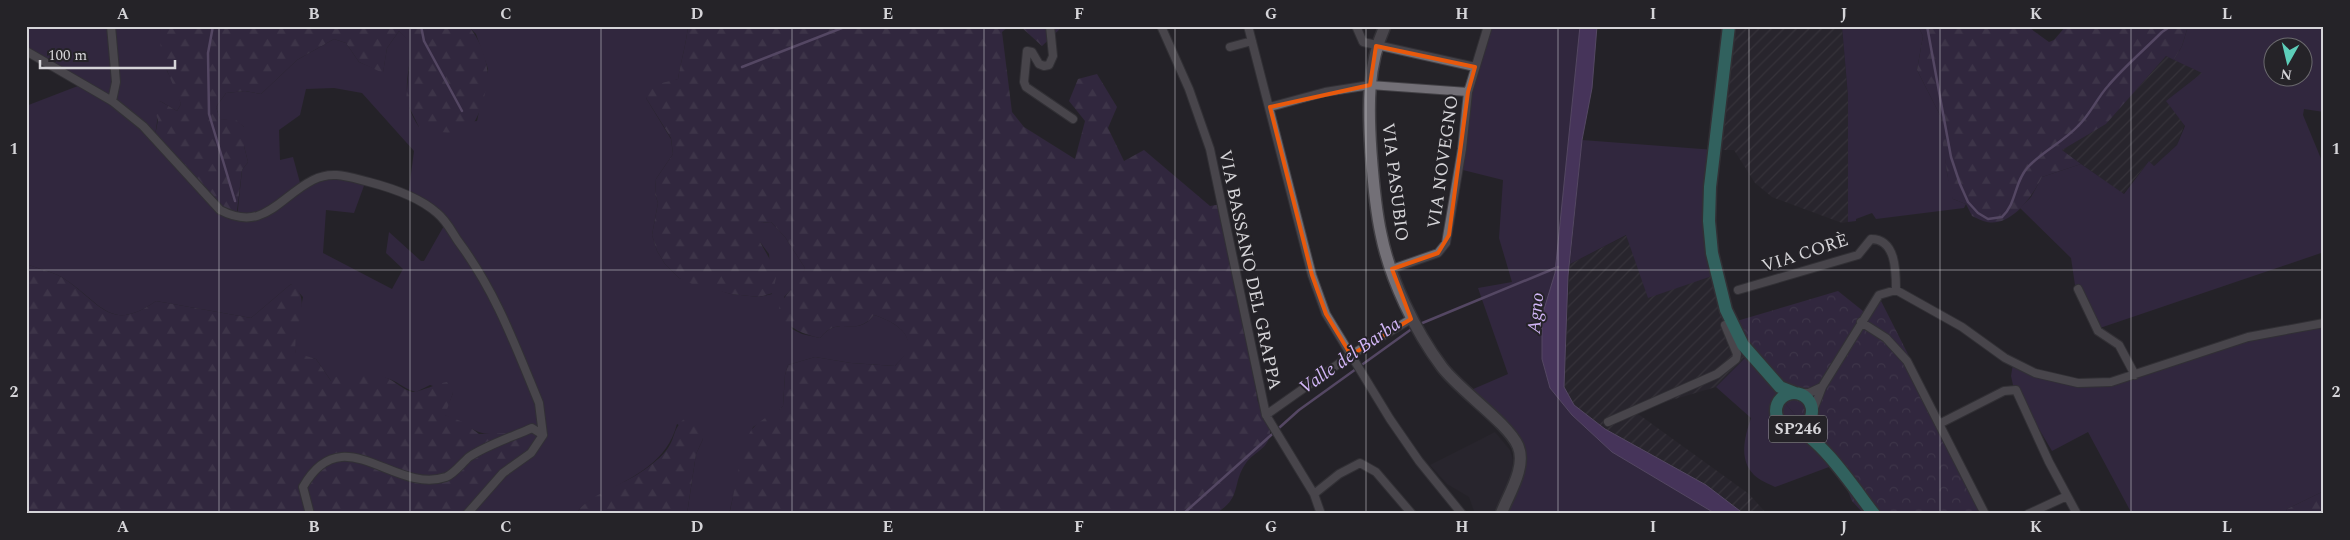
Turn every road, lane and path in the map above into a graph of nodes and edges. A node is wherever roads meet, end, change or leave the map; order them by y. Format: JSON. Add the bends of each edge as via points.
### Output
{"nodes":[{"id":1,"x":111,"y":26,"type":"edge"},
{"id":2,"x":1050,"y":26,"type":"edge"},
{"id":3,"x":1161,"y":26,"type":"edge"},
{"id":4,"x":1248,"y":26,"type":"edge"},
{"id":5,"x":1356,"y":26,"type":"edge"},
{"id":6,"x":1386,"y":26,"type":"edge"},
{"id":7,"x":1488,"y":26,"type":"edge"},
{"id":8,"x":1729,"y":26,"type":"edge"},
{"id":9,"x":1252,"y":41,"type":"junction"},
{"id":10,"x":1376,"y":46,"type":"junction"},
{"id":11,"x":1230,"y":47,"type":"dead end"},
{"id":12,"x":26,"y":51,"type":"edge"},
{"id":13,"x":1475,"y":67,"type":"junction"},
{"id":14,"x":1370,"y":85,"type":"junction"},
{"id":15,"x":1468,"y":92,"type":"junction"},
{"id":16,"x":112,"y":101,"type":"junction"},
{"id":17,"x":1270,"y":107,"type":"junction"},
{"id":18,"x":1073,"y":119,"type":"dead end"},
{"id":19,"x":1392,"y":269,"type":"junction"},
{"id":20,"x":2078,"y":289,"type":"dead end"},
{"id":21,"x":1738,"y":290,"type":"dead end"},
{"id":22,"x":1896,"y":290,"type":"junction"},
{"id":23,"x":1861,"y":322,"type":"junction"},
{"id":24,"x":1731,"y":323,"type":"junction"},
{"id":25,"x":2324,"y":323,"type":"edge"},
{"id":26,"x":1414,"y":325,"type":"junction"},
{"id":27,"x":1353,"y":357,"type":"junction"},
{"id":28,"x":1752,"y":358,"type":"junction"},
{"id":29,"x":2135,"y":375,"type":"junction"},
{"id":30,"x":1822,"y":387,"type":"junction"},
{"id":31,"x":1796,"y":393,"type":"junction"},
{"id":32,"x":1776,"y":406,"type":"junction"},
{"id":33,"x":1266,"y":415,"type":"junction"},
{"id":34,"x":1811,"y":416,"type":"junction"},
{"id":35,"x":1608,"y":422,"type":"dead end"},
{"id":36,"x":1939,"y":424,"type":"junction"},
{"id":37,"x":1796,"y":429,"type":"junction"},
{"id":38,"x":543,"y":435,"type":"junction"},
{"id":39,"x":1831,"y":459,"type":"junction"},
{"id":40,"x":1314,"y":494,"type":"junction"},
{"id":41,"x":2067,"y":496,"type":"junction"},
{"id":42,"x":310,"y":514,"type":"edge"},
{"id":43,"x":467,"y":514,"type":"edge"},
{"id":44,"x":1322,"y":514,"type":"edge"},
{"id":45,"x":1412,"y":514,"type":"edge"},
{"id":46,"x":1462,"y":514,"type":"edge"},
{"id":47,"x":1501,"y":514,"type":"edge"},
{"id":48,"x":1874,"y":514,"type":"edge"},
{"id":49,"x":1985,"y":514,"type":"edge"},
{"id":50,"x":2028,"y":514,"type":"edge"},
{"id":51,"x":2077,"y":514,"type":"edge"}],
"edges":[{"from":1,"to":16,"type":"street","via":[[116,82]]},
{"from":2,"to":18,"type":"street","via":[[1053,56],[1049,65],[1039,64],[1027,50],[1024,82],[1030,92]]},
{"from":3,"to":33,"type":"street","name":"VIA BASSANO DEL GRAPPA","via":[[1189,89],[1210,149]]},
{"from":4,"to":9,"type":"street"},
{"from":5,"to":10,"type":"street","via":[[1363,42]]},
{"from":6,"to":10,"type":"main road","name":"VIA PASUBIO"},
{"from":7,"to":13,"type":"street","name":"VIA NOVEGNO"},
{"from":8,"to":24,"type":"main road","via":[[1709,221],[1715,269]]},
{"from":9,"to":11,"type":"street"},
{"from":9,"to":17,"type":"street"},
{"from":10,"to":13,"type":"street"},
{"from":10,"to":14,"type":"main road","name":"VIA PASUBIO"},
{"from":12,"to":16,"type":"street"},
{"from":13,"to":15,"type":"street","name":"VIA NOVEGNO"},
{"from":14,"to":15,"type":"street"},
{"from":14,"to":17,"type":"street","via":[[1325,92]]},
{"from":14,"to":19,"type":"main road","name":"VIA PASUBIO","via":[[1377,212]]},
{"from":15,"to":19,"type":"street","name":"VIA NOVEGNO","via":[[1446,243],[1438,253]]},
{"from":16,"to":38,"type":"street","via":[[143,126],[220,210],[236,218],[268,213],[311,181],[336,174],[404,193],[438,214],[476,265],[495,298],[539,403]]},
{"from":17,"to":27,"type":"street","via":[[1271,122],[1312,275],[1326,314]]},
{"from":19,"to":26,"type":"main road","name":"VIA PASUBIO"},
{"from":20,"to":29,"type":"street","via":[[2098,331],[2119,345]]},
{"from":21,"to":22,"type":"street","name":"VIA CORÈ","via":[[1858,254],[1871,239],[1879,239],[1888,247],[1895,263]]},
{"from":22,"to":23,"type":"street","via":[[1879,295]]},
{"from":22,"to":29,"type":"street","via":[[1962,327],[2005,358],[2035,373],[2058,380],[2095,384]]},
{"from":23,"to":30,"type":"street"},
{"from":23,"to":36,"type":"street","via":[[1886,338],[1906,361]]},
{"from":24,"to":28,"type":"main road"},
{"from":24,"to":35,"type":"street","via":[[1725,325],[1736,359],[1708,378]]},
{"from":25,"to":29,"type":"street","via":[[2248,337]]},
{"from":26,"to":27,"type":"street","name":"VIA BASSANO DEL GRAPPA"},
{"from":26,"to":47,"type":"main road","name":"VIA PASUBIO","via":[[1457,386],[1518,445],[1519,469]]},
{"from":27,"to":33,"type":"street","name":"VIA BASSANO DEL GRAPPA"},
{"from":27,"to":46,"type":"street","via":[[1419,461]]},
{"from":28,"to":31,"type":"main road","via":[[1780,387]]},
{"from":28,"to":32,"type":"main road","via":[[1776,395]]},
{"from":30,"to":31,"type":"street","via":[[1809,393]]},
{"from":30,"to":34,"type":"street"},
{"from":31,"to":32,"type":"main road","number":"SP246","via":[[1783,396]]},
{"from":31,"to":34,"type":"main road","number":"SP246","via":[[1807,398]]},
{"from":32,"to":37,"type":"main road","number":"SP246","via":[[1778,422],[1786,428]]},
{"from":33,"to":40,"type":"street"},
{"from":34,"to":37,"type":"main road","number":"SP246"},
{"from":34,"to":39,"type":"main road","number":"SP246","via":[[1812,428]]},
{"from":36,"to":41,"type":"street","via":[[2004,391],[2016,390]]},
{"from":36,"to":49,"type":"street"},
{"from":37,"to":39,"type":"main road","number":"SP246","via":[[1809,436]]},
{"from":38,"to":42,"type":"street","via":[[532,428],[512,436],[470,456],[447,477],[414,480],[379,464],[345,456],[327,459],[312,472],[303,487]]},
{"from":38,"to":43,"type":"street","via":[[531,453],[503,473]]},
{"from":39,"to":48,"type":"main road","number":"SP246"},
{"from":40,"to":44,"type":"street"},
{"from":40,"to":45,"type":"street","via":[[1339,474],[1360,463],[1376,472]]},
{"from":41,"to":50,"type":"street"},
{"from":41,"to":51,"type":"street"}]}
